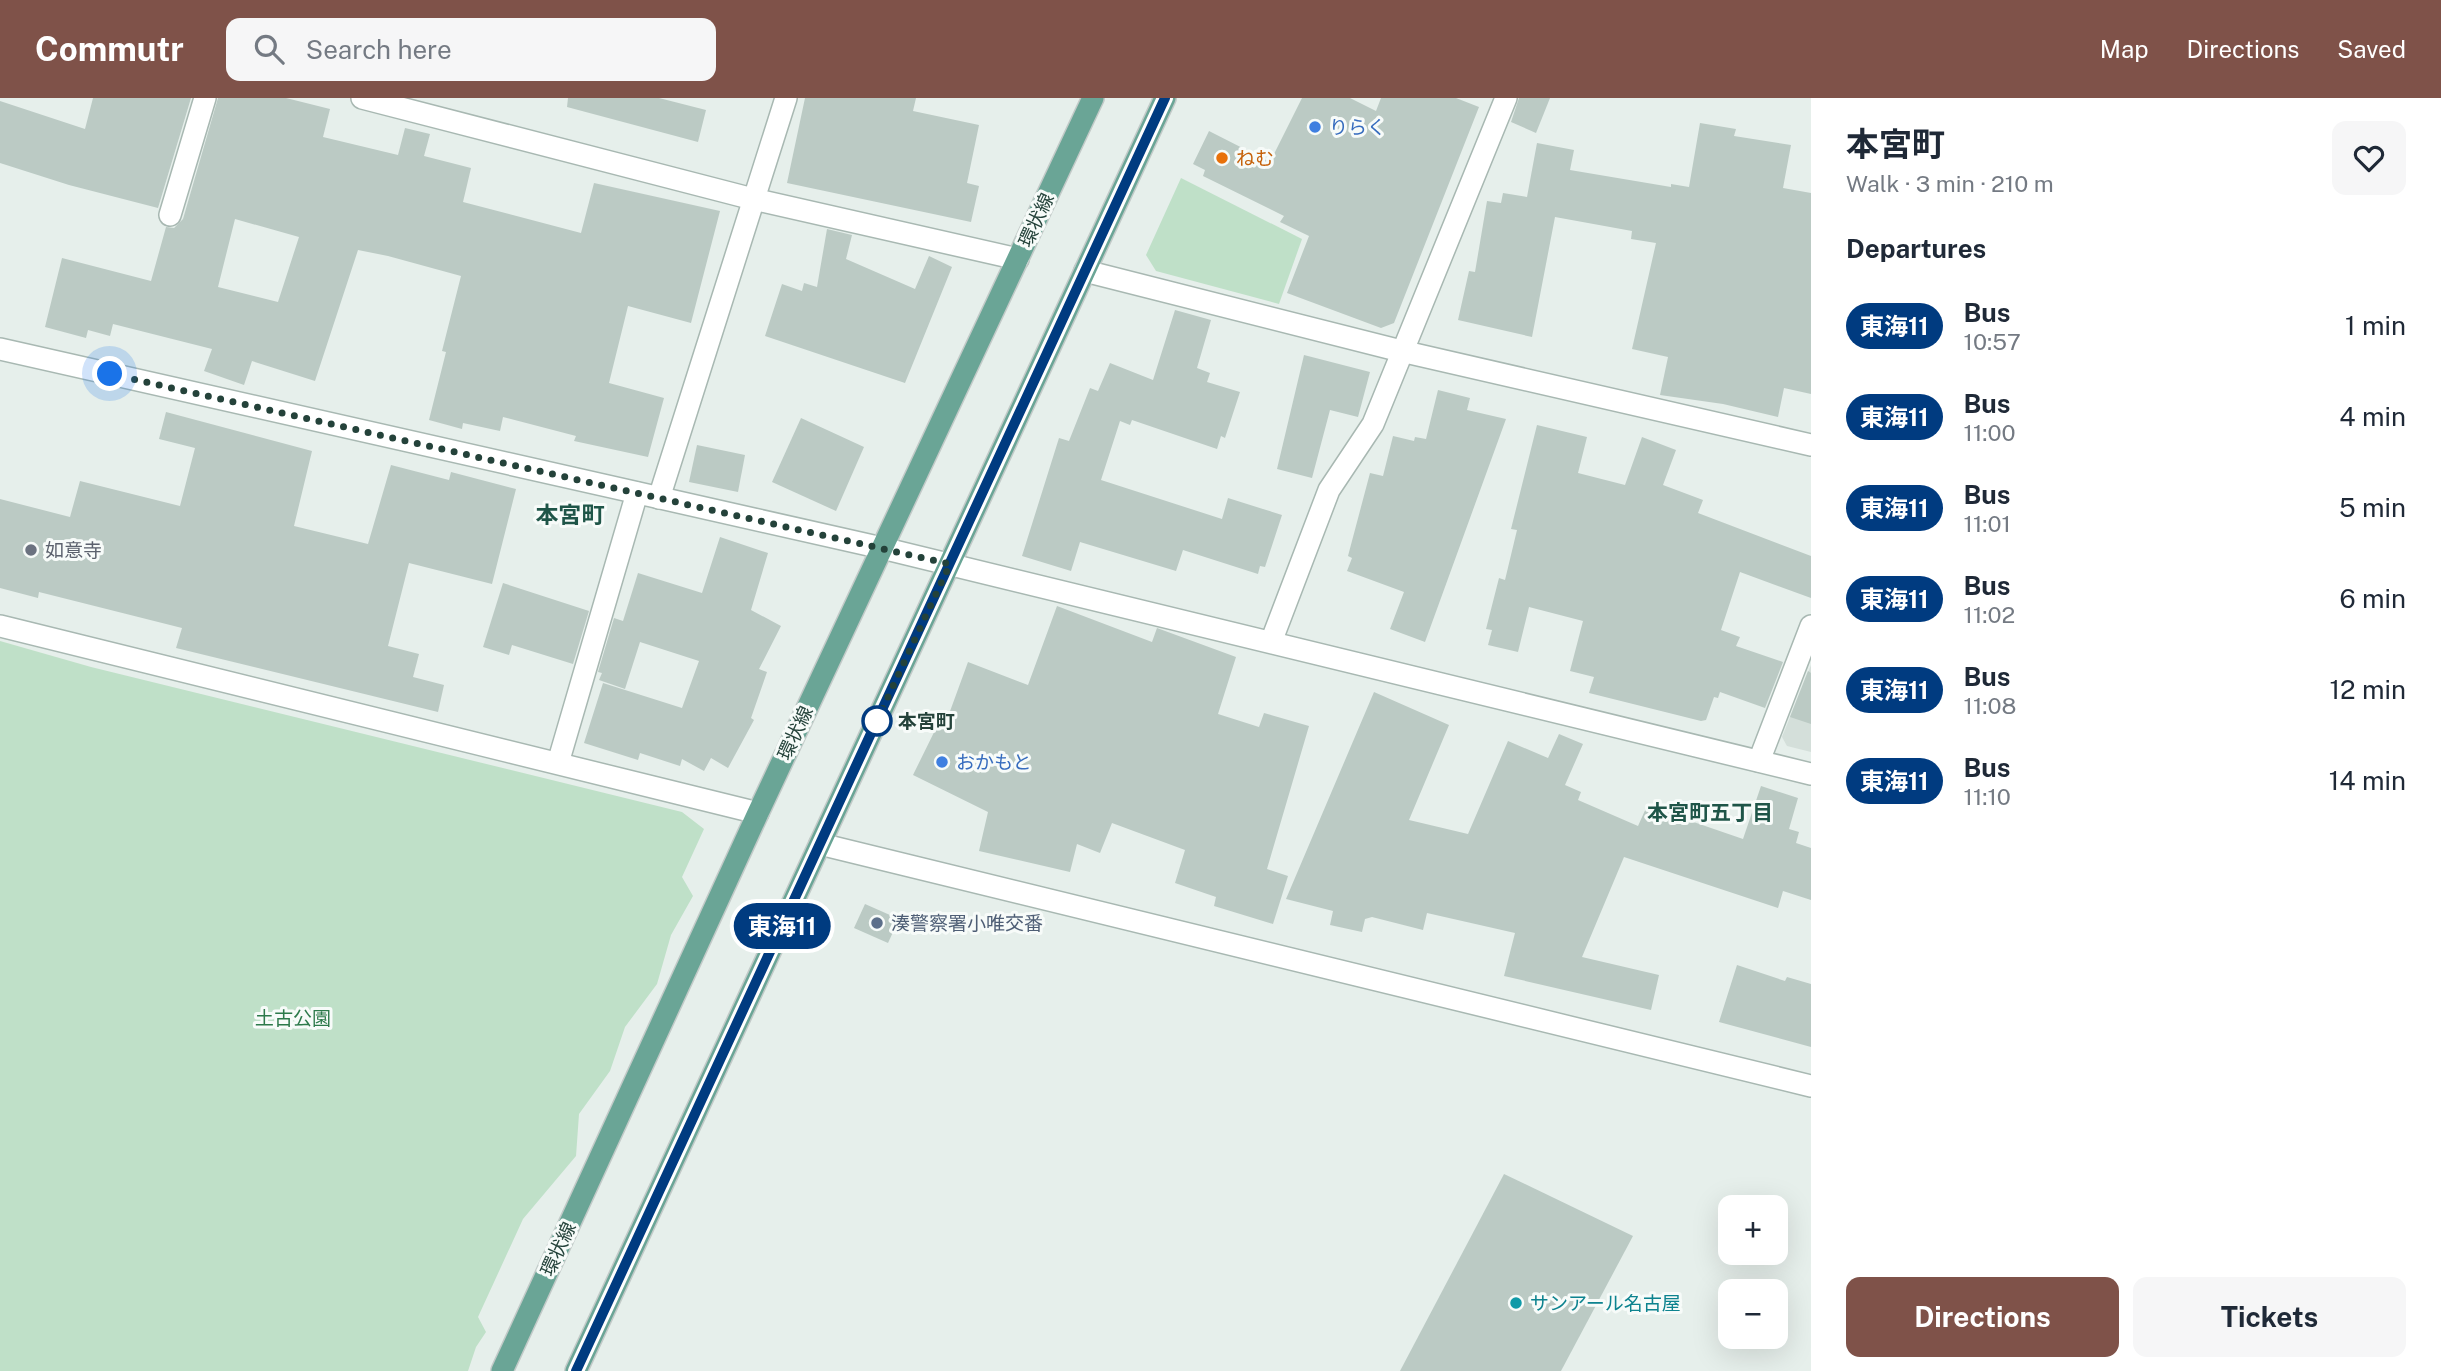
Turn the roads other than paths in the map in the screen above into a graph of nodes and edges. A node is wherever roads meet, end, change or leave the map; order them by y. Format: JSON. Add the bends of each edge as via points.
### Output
{"nodes":[{"id":1,"x":205,"y":98,"type":"edge"},
{"id":2,"x":362,"y":98,"type":"edge"},
{"id":3,"x":786,"y":98,"type":"edge"},
{"id":4,"x":1093,"y":98,"type":"edge"},
{"id":5,"x":1165,"y":98,"type":"edge"},
{"id":6,"x":1506,"y":98,"type":"edge"},
{"id":7,"x":753,"y":199,"type":"junction"},
{"id":8,"x":170,"y":215,"type":"dead end"},
{"id":9,"x":1018,"y":259,"type":"junction"},
{"id":10,"x":1085,"y":271,"type":"junction"},
{"id":11,"x":0,"y":349,"type":"edge"},
{"id":12,"x":1401,"y":351,"type":"junction"},
{"id":13,"x":1811,"y":445,"type":"edge"},
{"id":14,"x":637,"y":493,"type":"junction"},
{"id":15,"x":659,"y":498,"type":"junction"},
{"id":16,"x":882,"y":548,"type":"junction"},
{"id":17,"x":950,"y":564,"type":"junction"},
{"id":18,"x":0,"y":626,"type":"edge"},
{"id":19,"x":1811,"y":626,"type":"edge"},
{"id":20,"x":1271,"y":642,"type":"junction"},
{"id":21,"x":1759,"y":761,"type":"junction"},
{"id":22,"x":558,"y":763,"type":"junction"},
{"id":23,"x":1811,"y":774,"type":"edge"},
{"id":24,"x":758,"y":813,"type":"junction"},
{"id":25,"x":820,"y":844,"type":"junction"},
{"id":26,"x":1811,"y":1086,"type":"edge"},
{"id":27,"x":502,"y":1371,"type":"edge"},
{"id":28,"x":576,"y":1371,"type":"edge"}],
"edges":[{"from":1,"to":8,"type":"street"},
{"from":2,"to":7,"type":"street"},
{"from":3,"to":7,"type":"street"},
{"from":4,"to":9,"type":"main road","name":"環状線"},
{"from":5,"to":10,"type":"main road"},
{"from":6,"to":12,"type":"street"},
{"from":7,"to":9,"type":"street"},
{"from":7,"to":15,"type":"street"},
{"from":9,"to":16,"type":"main road","name":"環状線"},
{"from":10,"to":12,"type":"street"},
{"from":10,"to":17,"type":"main road"},
{"from":11,"to":14,"type":"street"},
{"from":12,"to":13,"type":"street"},
{"from":12,"to":20,"type":"street","via":[[1373,424],[1329,490]]},
{"from":14,"to":15,"type":"street"},
{"from":14,"to":22,"type":"street"},
{"from":15,"to":16,"type":"street"},
{"from":16,"to":17,"type":"street"},
{"from":16,"to":24,"type":"main road","name":"環状線"},
{"from":17,"to":20,"type":"street"},
{"from":17,"to":25,"type":"main road"},
{"from":18,"to":22,"type":"street"},
{"from":19,"to":21,"type":"street"},
{"from":20,"to":21,"type":"street"},
{"from":21,"to":23,"type":"street"},
{"from":22,"to":24,"type":"street"},
{"from":24,"to":27,"type":"main road","name":"環状線"},
{"from":25,"to":26,"type":"street"},
{"from":25,"to":28,"type":"main road"}]}
